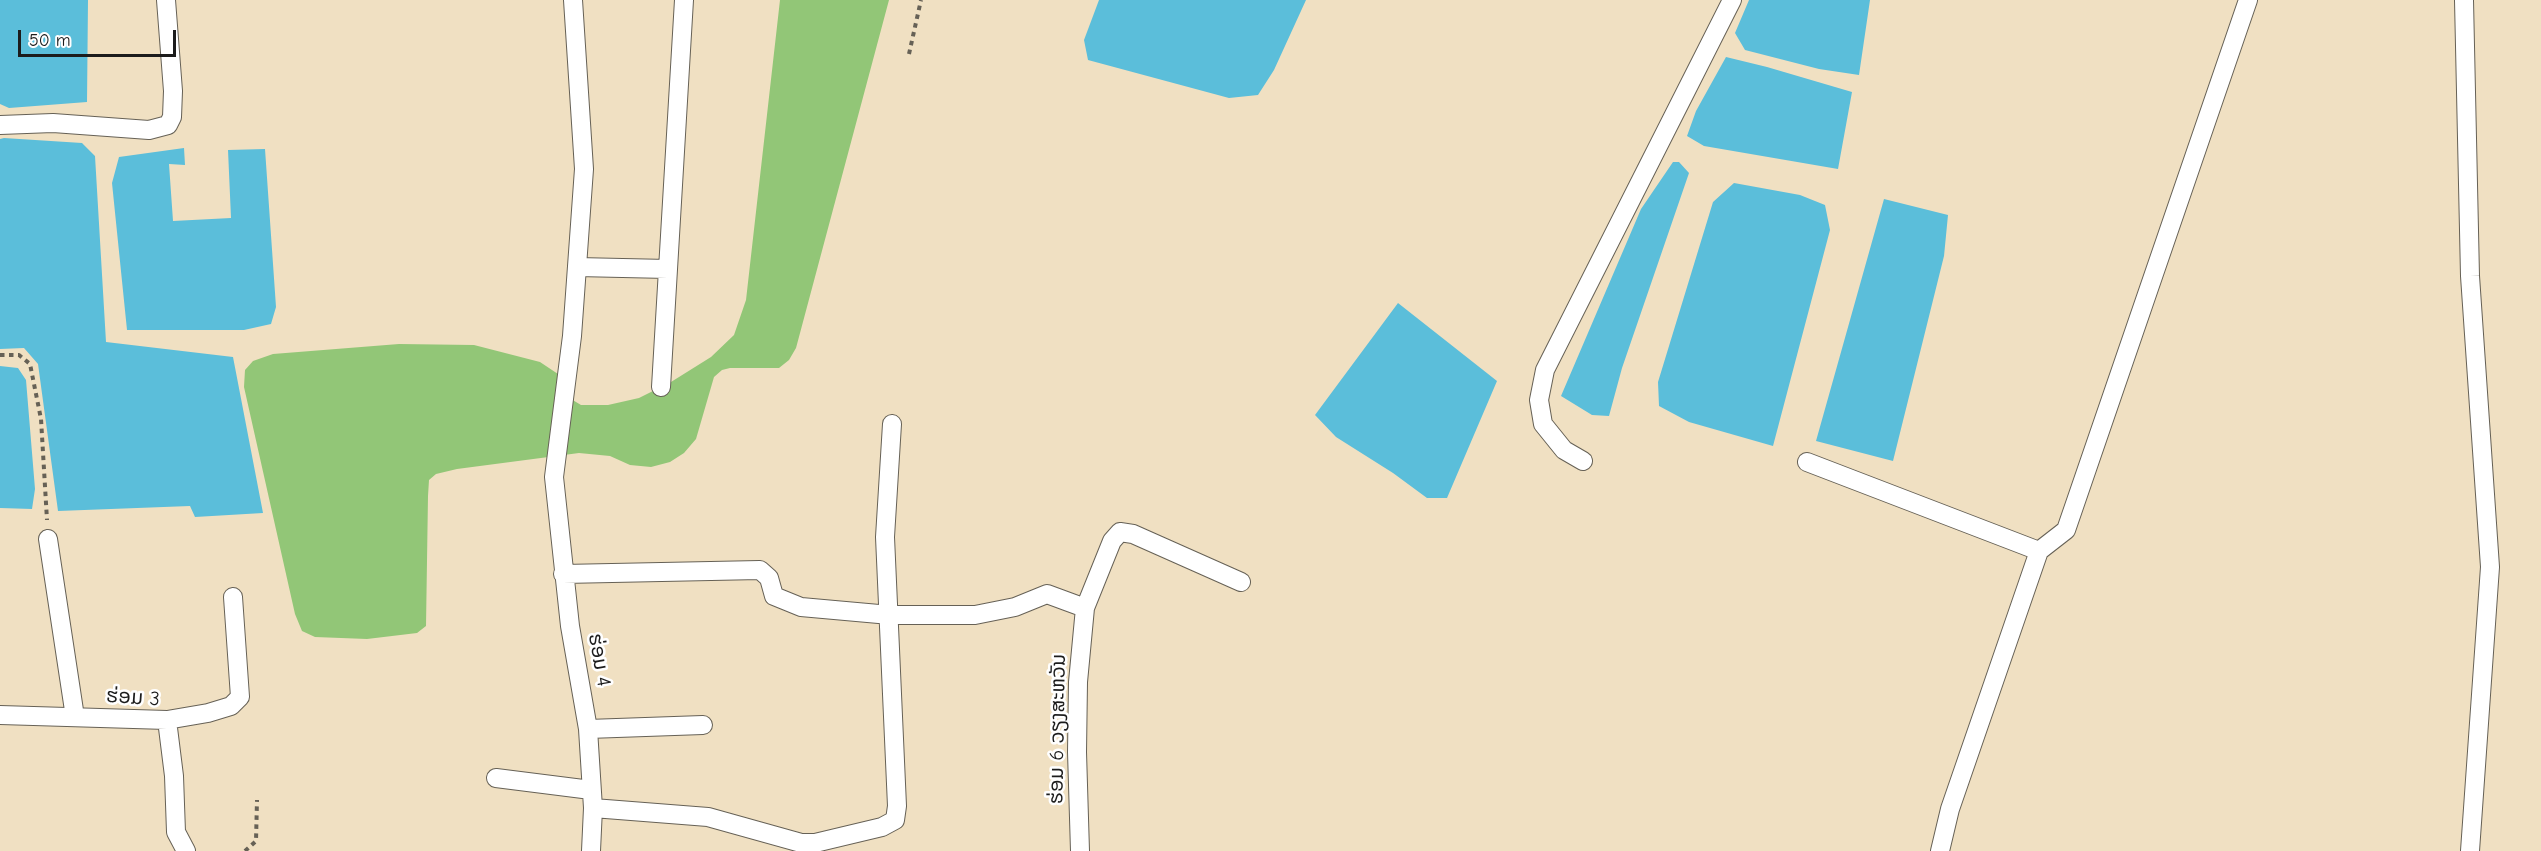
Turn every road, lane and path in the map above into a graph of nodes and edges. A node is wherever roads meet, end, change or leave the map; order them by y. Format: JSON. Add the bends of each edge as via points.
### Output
{"nodes":[{"id":1,"x":166,"y":0,"type":"edge"},
{"id":2,"x":573,"y":0,"type":"edge"},
{"id":3,"x":684,"y":0,"type":"edge"},
{"id":4,"x":921,"y":0,"type":"edge"},
{"id":5,"x":1732,"y":0,"type":"edge"},
{"id":6,"x":2248,"y":0,"type":"edge"},
{"id":7,"x":2464,"y":0,"type":"edge"},
{"id":8,"x":909,"y":54,"type":"dead end"},
{"id":9,"x":0,"y":125,"type":"edge"},
{"id":10,"x":577,"y":267,"type":"junction"},
{"id":11,"x":668,"y":269,"type":"junction"},
{"id":12,"x":0,"y":355,"type":"edge"},
{"id":13,"x":661,"y":387,"type":"dead end"},
{"id":14,"x":892,"y":424,"type":"dead end"},
{"id":15,"x":1583,"y":461,"type":"dead end"},
{"id":16,"x":1807,"y":462,"type":"dead end"},
{"id":17,"x":48,"y":539,"type":"joint"},
{"id":18,"x":2039,"y":552,"type":"junction"},
{"id":19,"x":563,"y":574,"type":"junction"},
{"id":20,"x":1241,"y":582,"type":"dead end"},
{"id":21,"x":232,"y":597,"type":"dead end"},
{"id":22,"x":1085,"y":608,"type":"junction"},
{"id":23,"x":890,"y":615,"type":"junction"},
{"id":24,"x":0,"y":715,"type":"edge"},
{"id":25,"x":75,"y":717,"type":"junction"},
{"id":26,"x":167,"y":720,"type":"junction"},
{"id":27,"x":703,"y":725,"type":"dead end"},
{"id":28,"x":588,"y":729,"type":"junction"},
{"id":29,"x":496,"y":778,"type":"dead end"},
{"id":30,"x":592,"y":799,"type":"junction"},
{"id":31,"x":257,"y":800,"type":"dead end"},
{"id":32,"x":186,"y":851,"type":"edge"},
{"id":33,"x":245,"y":851,"type":"edge"},
{"id":34,"x":591,"y":851,"type":"edge"},
{"id":35,"x":1080,"y":851,"type":"edge"},
{"id":36,"x":1940,"y":851,"type":"edge"},
{"id":37,"x":2470,"y":851,"type":"edge"}],
"edges":[{"from":1,"to":9,"type":"street","via":[[173,91],[168,125],[149,130],[53,123]]},
{"from":2,"to":10,"type":"street","name":"ຮ່ອມ 4","via":[[584,169]]},
{"from":3,"to":11,"type":"street"},
{"from":4,"to":8,"type":"path"},
{"from":5,"to":15,"type":"street","via":[[1545,370],[1539,400],[1543,424],[1564,450]]},
{"from":6,"to":18,"type":"street","via":[[2066,530]]},
{"from":7,"to":37,"type":"street","via":[[2470,276],[2490,567]]},
{"from":10,"to":11,"type":"street"},
{"from":10,"to":19,"type":"street","name":"ຮ່ອມ 4","via":[[554,477]]},
{"from":11,"to":13,"type":"street"},
{"from":12,"to":17,"type":"path","via":[[19,355],[30,364],[41,419]]},
{"from":14,"to":23,"type":"street","via":[[885,537]]},
{"from":16,"to":18,"type":"street"},
{"from":17,"to":25,"type":"street"},
{"from":18,"to":36,"type":"street","via":[[1950,809]]},
{"from":19,"to":23,"type":"street","via":[[760,570],[768,578],[774,596],[801,607]]},
{"from":19,"to":28,"type":"street","name":"ຮ່ອມ 4"},
{"from":20,"to":22,"type":"street","name":"ຮ່ອມ 6 ວຽງສະຫວັນ","via":[[1133,534],[1120,532],[1112,541]]},
{"from":21,"to":26,"type":"street","via":[[240,697],[221,711]]},
{"from":22,"to":23,"type":"street","via":[[1047,594],[1015,607],[975,615]]},
{"from":22,"to":35,"type":"street","name":"ຮ່ອມ 6 ວຽງສະຫວັນ","via":[[1078,682]]},
{"from":23,"to":30,"type":"street","via":[[895,820],[882,827],[801,843],[708,817]]},
{"from":24,"to":25,"type":"street","name":"ຮ່ອມ 3"},
{"from":25,"to":26,"type":"street","name":"ຮ່ອມ 3"},
{"from":26,"to":32,"type":"street","name":"ຮ່ອມ 3","via":[[176,832]]},
{"from":27,"to":28,"type":"street"},
{"from":28,"to":30,"type":"street","name":"ຮ່ອມ 4"},
{"from":29,"to":30,"type":"street"},
{"from":30,"to":34,"type":"street","name":"ຮ່ອມ 4"},
{"from":31,"to":33,"type":"path","via":[[256,841]]}]}
